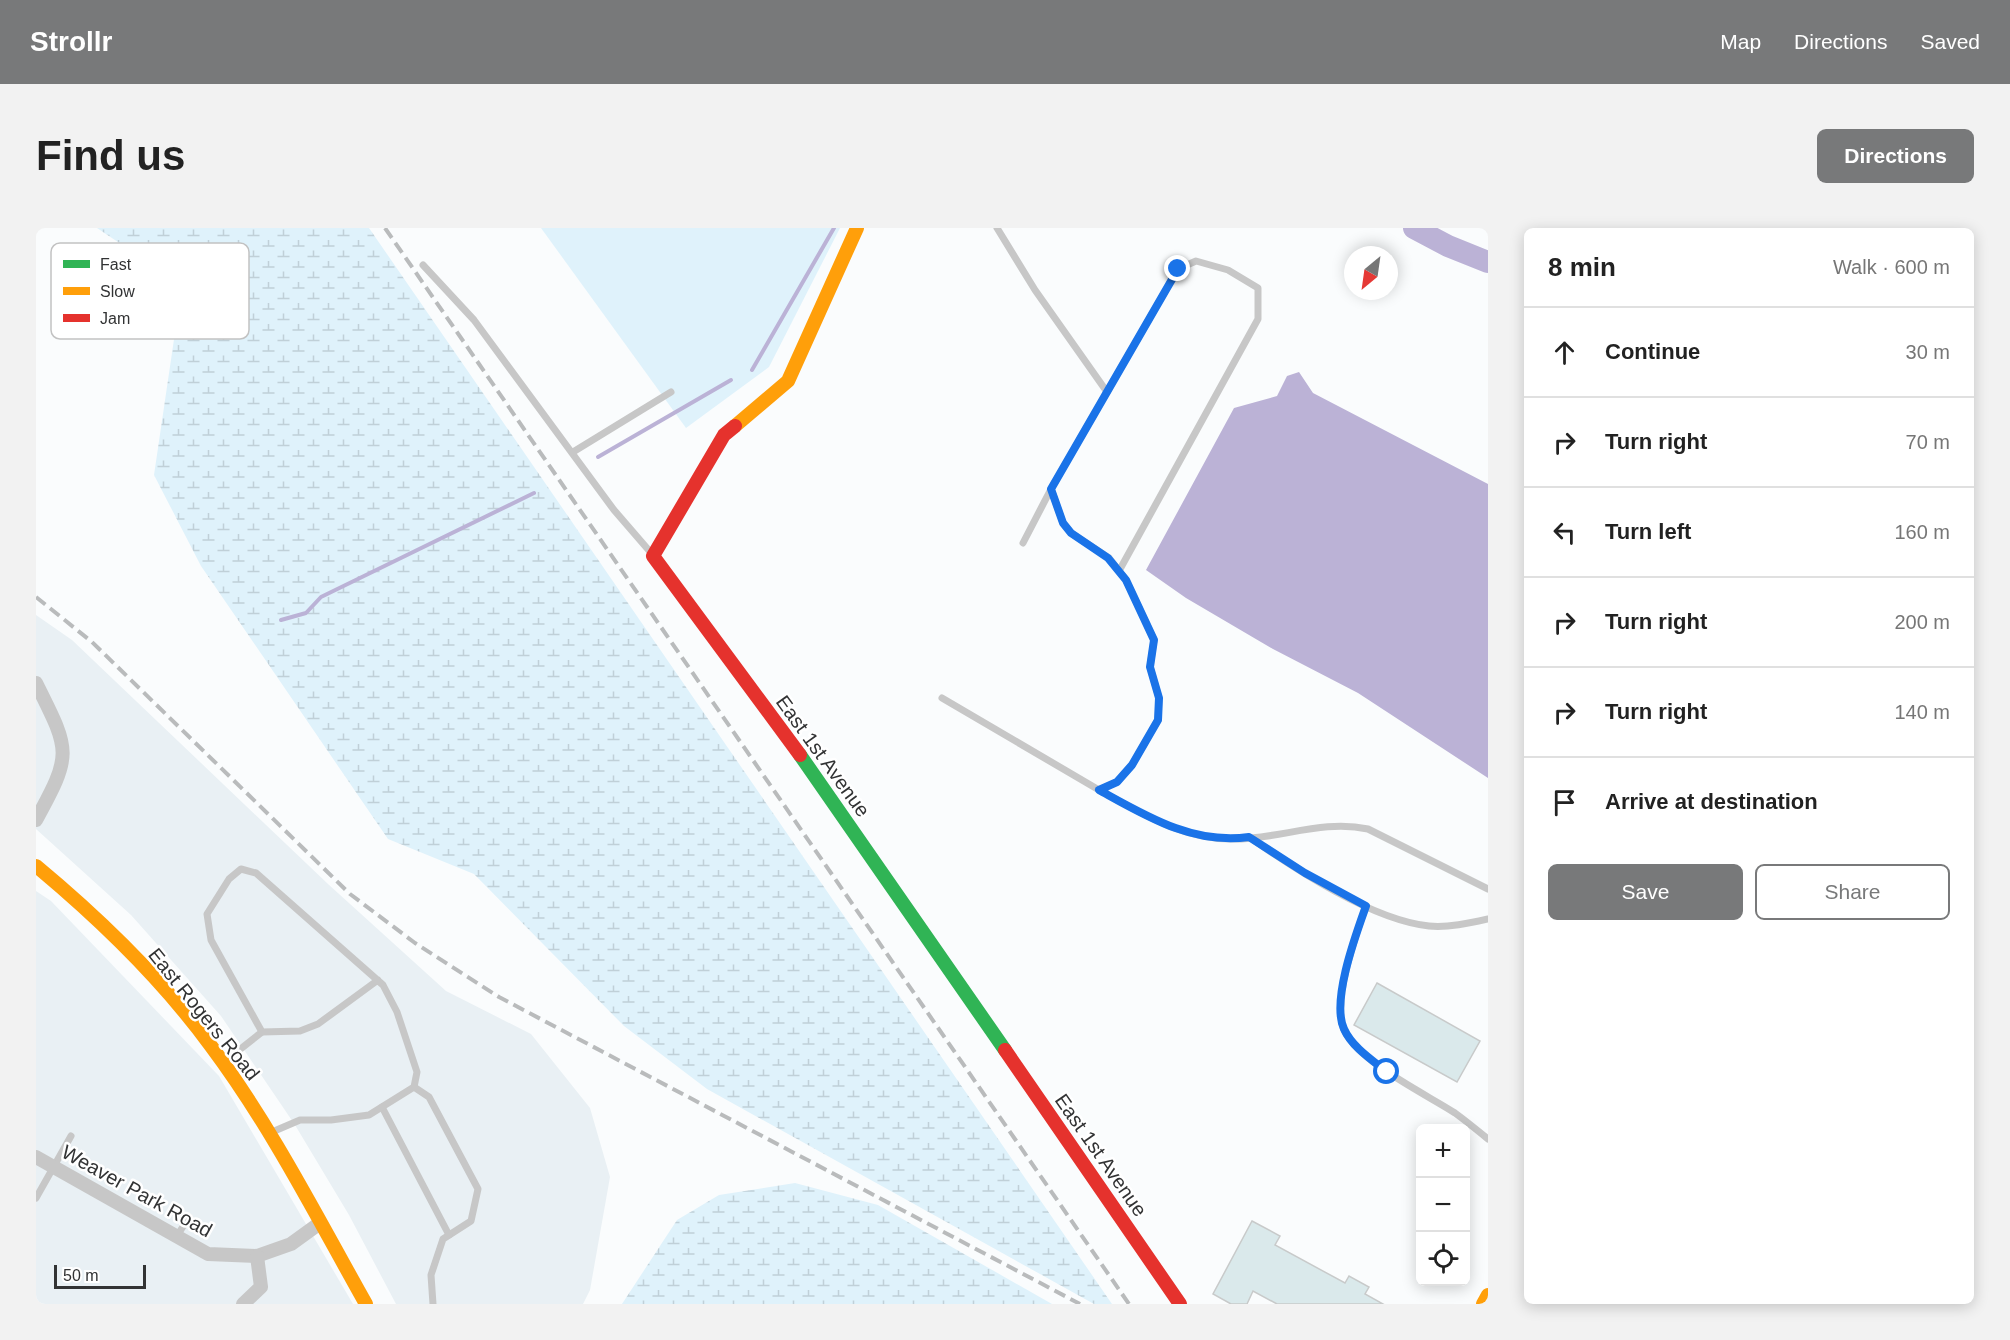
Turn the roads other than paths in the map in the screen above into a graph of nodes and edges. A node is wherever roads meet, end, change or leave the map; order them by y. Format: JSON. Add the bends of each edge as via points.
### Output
{"nodes":[{"id":1,"x":857,"y":228,"type":"edge"},
{"id":2,"x":997,"y":228,"type":"edge"},
{"id":3,"x":423,"y":265,"type":"dead end"},
{"id":4,"x":671,"y":392,"type":"dead end"},
{"id":5,"x":1107,"y":392,"type":"junction"},
{"id":6,"x":573,"y":452,"type":"junction"},
{"id":7,"x":1051,"y":489,"type":"junction"},
{"id":8,"x":1023,"y":543,"type":"dead end"},
{"id":9,"x":653,"y":556,"type":"junction"},
{"id":10,"x":1119,"y":572,"type":"junction"},
{"id":11,"x":36,"y":683,"type":"edge"},
{"id":12,"x":942,"y":698,"type":"dead end"},
{"id":13,"x":1099,"y":790,"type":"junction"},
{"id":14,"x":36,"y":820,"type":"edge"},
{"id":15,"x":1249,"y":837,"type":"junction"},
{"id":16,"x":36,"y":866,"type":"edge"},
{"id":17,"x":1488,"y":889,"type":"edge"},
{"id":18,"x":1366,"y":906,"type":"junction"},
{"id":19,"x":1488,"y":919,"type":"edge"},
{"id":20,"x":378,"y":980,"type":"junction"},
{"id":21,"x":262,"y":1032,"type":"junction"},
{"id":22,"x":223,"y":1063,"type":"junction"},
{"id":23,"x":414,"y":1087,"type":"junction"},
{"id":24,"x":382,"y":1107,"type":"junction"},
{"id":25,"x":270,"y":1133,"type":"junction"},
{"id":26,"x":71,"y":1136,"type":"dead end"},
{"id":27,"x":1488,"y":1139,"type":"edge"},
{"id":28,"x":36,"y":1157,"type":"edge"},
{"id":29,"x":53,"y":1167,"type":"junction"},
{"id":30,"x":36,"y":1198,"type":"edge"},
{"id":31,"x":189,"y":1217,"type":"dead end"},
{"id":32,"x":320,"y":1223,"type":"junction"},
{"id":33,"x":177,"y":1236,"type":"junction"},
{"id":34,"x":449,"y":1236,"type":"junction"},
{"id":35,"x":257,"y":1256,"type":"junction"},
{"id":36,"x":1488,"y":1295,"type":"edge"},
{"id":37,"x":243,"y":1304,"type":"edge"},
{"id":38,"x":366,"y":1304,"type":"edge"},
{"id":39,"x":433,"y":1304,"type":"edge"},
{"id":40,"x":1180,"y":1304,"type":"edge"},
{"id":41,"x":1483,"y":1304,"type":"edge"}],
"edges":[{"from":1,"to":9,"type":"street","via":[[788,381],[724,435]]},
{"from":2,"to":5,"type":"lane"},
{"from":3,"to":6,"type":"lane","via":[[474,320]]},
{"from":4,"to":6,"type":"lane"},
{"from":5,"to":7,"type":"lane"},
{"from":5,"to":10,"type":"lane","via":[[1178,269],[1196,261],[1228,270],[1257,288],[1258,319]]},
{"from":6,"to":9,"type":"lane"},
{"from":7,"to":8,"type":"lane"},
{"from":7,"to":10,"type":"lane","via":[[1063,523],[1071,533],[1108,558]]},
{"from":9,"to":40,"type":"street","name":"East 1st Avenue","via":[[828,793]]},
{"from":10,"to":13,"type":"lane","via":[[1154,640],[1150,667],[1159,698],[1158,720],[1132,765],[1117,782]]},
{"from":11,"to":14,"type":"street","via":[[61,733],[64,752],[58,781]]},
{"from":12,"to":13,"type":"lane"},
{"from":13,"to":15,"type":"lane","via":[[1185,833],[1232,840]]},
{"from":15,"to":17,"type":"lane","via":[[1351,825],[1395,841]]},
{"from":15,"to":18,"type":"lane"},
{"from":16,"to":22,"type":"street","name":"East Rogers Road","via":[[121,943]]},
{"from":18,"to":19,"type":"lane","via":[[1431,927]]},
{"from":18,"to":27,"type":"lane","via":[[1346,973],[1340,1008],[1342,1027],[1387,1072],[1456,1114]]},
{"from":20,"to":21,"type":"lane","via":[[318,1024],[300,1031]]},
{"from":20,"to":21,"type":"lane","via":[[256,873],[241,869],[229,879],[207,914],[211,940]]},
{"from":20,"to":23,"type":"lane","via":[[397,1012],[417,1072]]},
{"from":21,"to":22,"type":"lane"},
{"from":22,"to":25,"type":"street","name":"East Rogers Road"},
{"from":23,"to":24,"type":"lane"},
{"from":23,"to":34,"type":"lane","via":[[429,1097],[477,1189],[471,1221]]},
{"from":24,"to":25,"type":"lane","via":[[369,1115],[300,1120]]},
{"from":24,"to":34,"type":"lane"},
{"from":25,"to":32,"type":"street","name":"East Rogers Road"},
{"from":26,"to":29,"type":"lane"},
{"from":28,"to":29,"type":"street","name":"Weaver Park Road"},
{"from":29,"to":30,"type":"lane"},
{"from":29,"to":33,"type":"street","name":"Weaver Park Road"},
{"from":31,"to":33,"type":"lane"},
{"from":32,"to":35,"type":"street","name":"Weaver Park Road","via":[[291,1244]]},
{"from":32,"to":38,"type":"street","name":"East Rogers Road"},
{"from":33,"to":35,"type":"street","name":"Weaver Park Road","via":[[208,1254]]},
{"from":34,"to":39,"type":"lane","via":[[443,1239],[430,1275]]},
{"from":35,"to":37,"type":"street","via":[[261,1287]]},
{"from":36,"to":41,"type":"street"}]}
